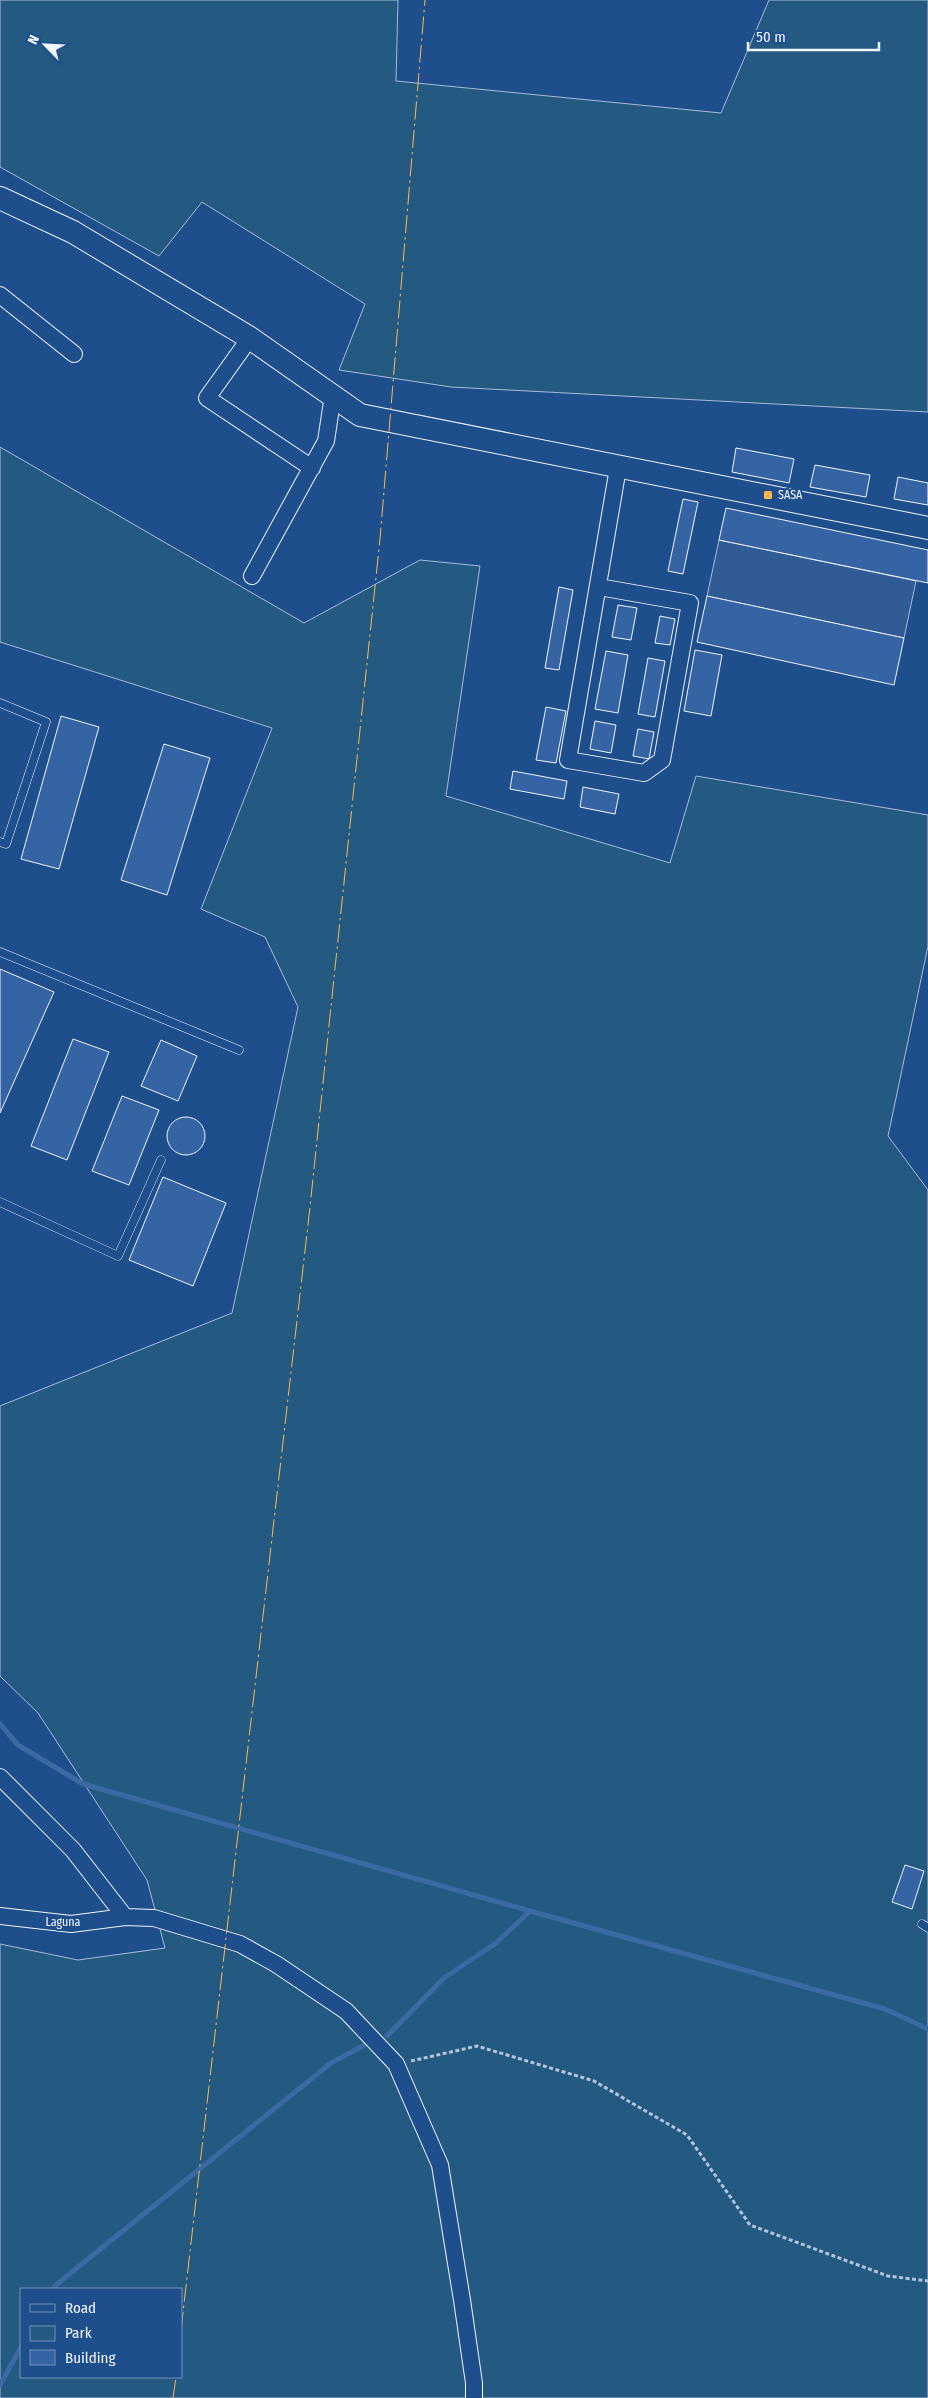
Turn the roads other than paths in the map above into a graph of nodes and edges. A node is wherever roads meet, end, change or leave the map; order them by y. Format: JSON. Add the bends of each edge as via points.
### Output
{"nodes":[{"id":1,"x":0,"y":198,"type":"edge"},
{"id":2,"x":0,"y":295,"type":"edge"},
{"id":3,"x":250,"y":338,"type":"junction"},
{"id":4,"x":74,"y":354,"type":"dead end"},
{"id":5,"x":332,"y":395,"type":"junction"},
{"id":6,"x":312,"y":468,"type":"junction"},
{"id":7,"x":618,"y":468,"type":"junction"},
{"id":8,"x":928,"y":528,"type":"edge"},
{"id":9,"x":252,"y":576,"type":"dead end"},
{"id":10,"x":599,"y":587,"type":"junction"},
{"id":11,"x":0,"y":703,"type":"edge"},
{"id":12,"x":0,"y":842,"type":"edge"},
{"id":13,"x":0,"y":952,"type":"edge"},
{"id":14,"x":239,"y":1050,"type":"dead end"},
{"id":15,"x":161,"y":1160,"type":"dead end"},
{"id":16,"x":0,"y":1202,"type":"edge"},
{"id":17,"x":0,"y":1777,"type":"edge"},
{"id":18,"x":0,"y":1916,"type":"edge"},
{"id":19,"x":125,"y":1917,"type":"junction"},
{"id":20,"x":474,"y":2398,"type":"edge"}],
"edges":[{"from":1,"to":3,"type":"street","via":[[73,232]]},
{"from":2,"to":4,"type":"street"},
{"from":3,"to":5,"type":"street"},
{"from":3,"to":6,"type":"street","via":[[207,398]]},
{"from":5,"to":6,"type":"street","via":[[326,441]]},
{"from":5,"to":7,"type":"street","via":[[360,415]]},
{"from":6,"to":9,"type":"street"},
{"from":7,"to":8,"type":"street"},
{"from":7,"to":10,"type":"street"},
{"from":10,"to":10,"type":"street","via":[[568,760],[644,773],[662,760],[690,603]]},
{"from":11,"to":12,"type":"lane","via":[[46,722],[6,844]]},
{"from":13,"to":14,"type":"lane"},
{"from":15,"to":16,"type":"lane","via":[[118,1256]]},
{"from":17,"to":19,"type":"street","via":[[73,1850]]},
{"from":18,"to":19,"type":"street","name":"Laguna","via":[[71,1924]]},
{"from":19,"to":20,"type":"street","name":"Laguna","via":[[154,1918],[240,1944],[346,2011],[396,2064],[440,2164]]}]}
